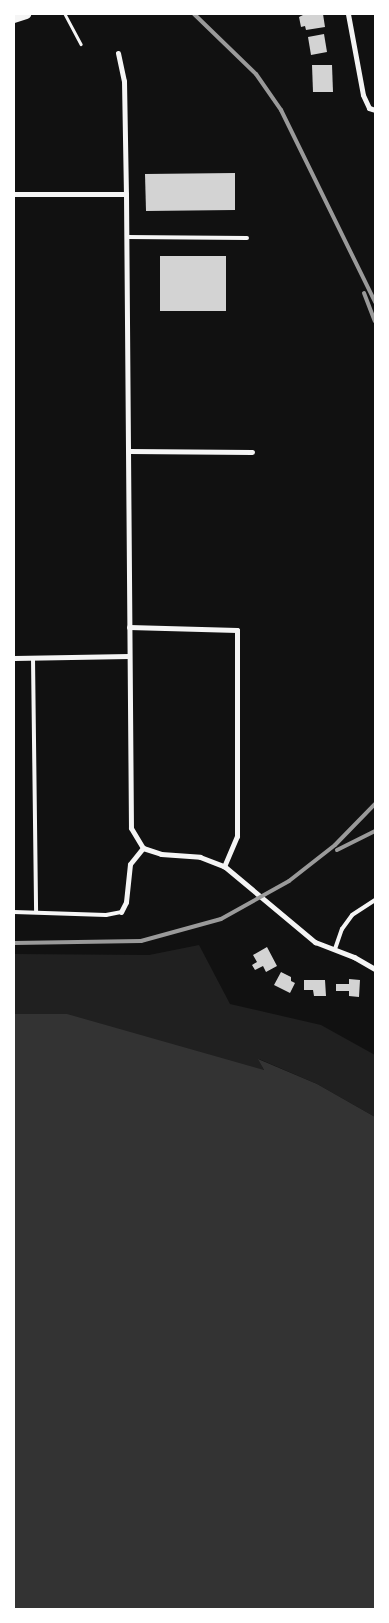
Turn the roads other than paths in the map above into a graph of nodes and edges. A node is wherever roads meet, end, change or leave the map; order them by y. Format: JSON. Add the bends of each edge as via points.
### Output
{"nodes":[{"id":1,"x":26,"y":14,"type":"edge"},
{"id":2,"x":348,"y":14,"type":"edge"},
{"id":3,"x":14,"y":18,"type":"edge"},
{"id":4,"x":118,"y":52,"type":"dead end"},
{"id":5,"x":372,"y":109,"type":"edge"},
{"id":6,"x":14,"y":194,"type":"edge"},
{"id":7,"x":126,"y":194,"type":"junction"},
{"id":8,"x":127,"y":237,"type":"junction"},
{"id":9,"x":247,"y":238,"type":"dead end"},
{"id":10,"x":130,"y":451,"type":"junction"},
{"id":11,"x":252,"y":452,"type":"dead end"},
{"id":12,"x":129,"y":627,"type":"junction"},
{"id":13,"x":129,"y":656,"type":"junction"},
{"id":14,"x":14,"y":658,"type":"edge"},
{"id":15,"x":33,"y":658,"type":"junction"},
{"id":16,"x":143,"y":848,"type":"junction"},
{"id":17,"x":224,"y":866,"type":"junction"},
{"id":18,"x":375,"y":900,"type":"edge"},
{"id":19,"x":36,"y":911,"type":"junction"},
{"id":20,"x":14,"y":912,"type":"edge"},
{"id":21,"x":121,"y":912,"type":"joint"},
{"id":22,"x":334,"y":949,"type":"junction"},
{"id":23,"x":375,"y":969,"type":"edge"}],
"edges":[{"from":1,"to":3,"type":"main road"},
{"from":2,"to":5,"type":"street","via":[[363,95]]},
{"from":4,"to":7,"type":"street","via":[[124,81]]},
{"from":6,"to":7,"type":"street"},
{"from":7,"to":8,"type":"street"},
{"from":8,"to":9,"type":"lane"},
{"from":8,"to":10,"type":"street"},
{"from":10,"to":11,"type":"street"},
{"from":10,"to":12,"type":"street"},
{"from":12,"to":13,"type":"street"},
{"from":12,"to":17,"type":"street","via":[[236,630],[237,836]]},
{"from":13,"to":15,"type":"street"},
{"from":13,"to":16,"type":"street","via":[[131,828]]},
{"from":14,"to":15,"type":"street"},
{"from":15,"to":19,"type":"lane"},
{"from":16,"to":17,"type":"street","via":[[161,854],[200,857]]},
{"from":16,"to":21,"type":"street","via":[[130,864],[126,902]]},
{"from":17,"to":22,"type":"street","via":[[315,942]]},
{"from":18,"to":22,"type":"lane","via":[[352,915]]},
{"from":19,"to":20,"type":"lane"},
{"from":19,"to":21,"type":"lane","via":[[106,915]]},
{"from":22,"to":23,"type":"street"}]}
